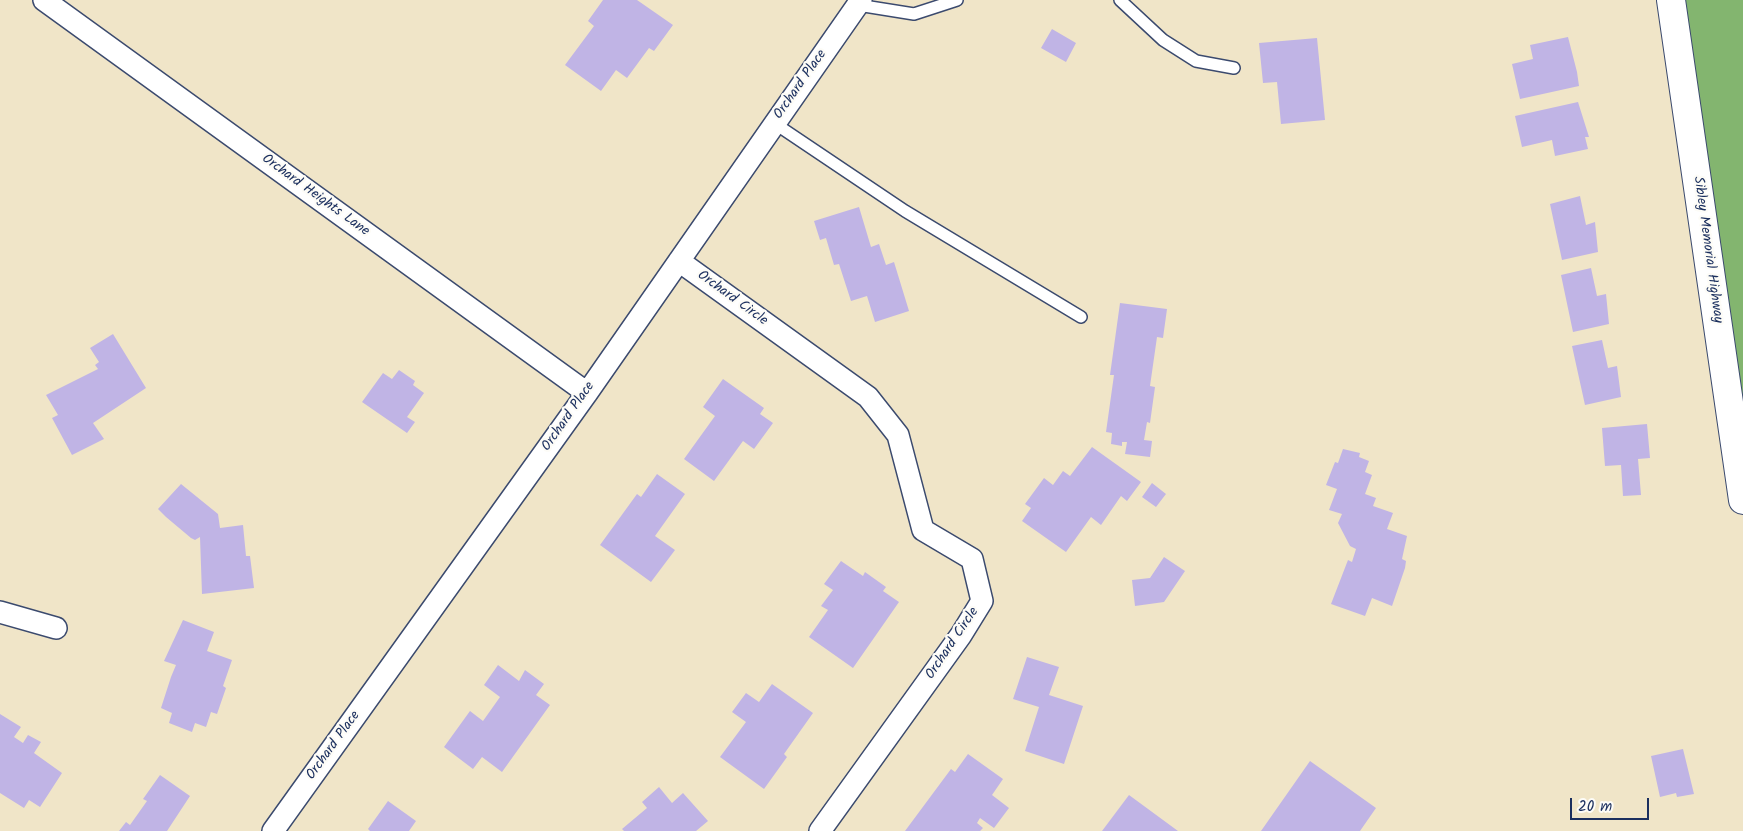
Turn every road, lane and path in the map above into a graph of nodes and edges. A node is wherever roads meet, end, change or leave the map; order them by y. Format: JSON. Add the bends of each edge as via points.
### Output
{"nodes":[{"id":1,"x":44,"y":0,"type":"edge"},
{"id":2,"x":957,"y":0,"type":"edge"},
{"id":3,"x":1120,"y":0,"type":"edge"},
{"id":4,"x":1671,"y":0,"type":"edge"},
{"id":5,"x":859,"y":3,"type":"edge"},
{"id":6,"x":1234,"y":68,"type":"dead end"},
{"id":7,"x":774,"y":122,"type":"junction"},
{"id":8,"x":679,"y":261,"type":"junction"},
{"id":9,"x":1081,"y":317,"type":"dead end"},
{"id":10,"x":586,"y":393,"type":"junction"},
{"id":11,"x":1743,"y":500,"type":"edge"},
{"id":12,"x":0,"y":612,"type":"edge"},
{"id":13,"x":56,"y":628,"type":"dead end"},
{"id":14,"x":273,"y":831,"type":"edge"},
{"id":15,"x":820,"y":831,"type":"edge"}],
"edges":[{"from":1,"to":10,"type":"street","name":"Orchard Heights Lane"},
{"from":2,"to":5,"type":"lane","via":[[914,14]]},
{"from":3,"to":6,"type":"lane","via":[[1163,40],[1196,61]]},
{"from":4,"to":11,"type":"main road","name":"Sibley Memorial Highway"},
{"from":5,"to":7,"type":"street","name":"Orchard Place"},
{"from":7,"to":8,"type":"street","name":"Orchard Place"},
{"from":7,"to":9,"type":"lane","via":[[905,212]]},
{"from":8,"to":10,"type":"street","name":"Orchard Place"},
{"from":8,"to":15,"type":"street","name":"Orchard Circle","via":[[868,397],[898,435],[923,530],[972,559],[982,601],[962,635]]},
{"from":10,"to":14,"type":"street","name":"Orchard Place"},
{"from":12,"to":13,"type":"street"}]}
